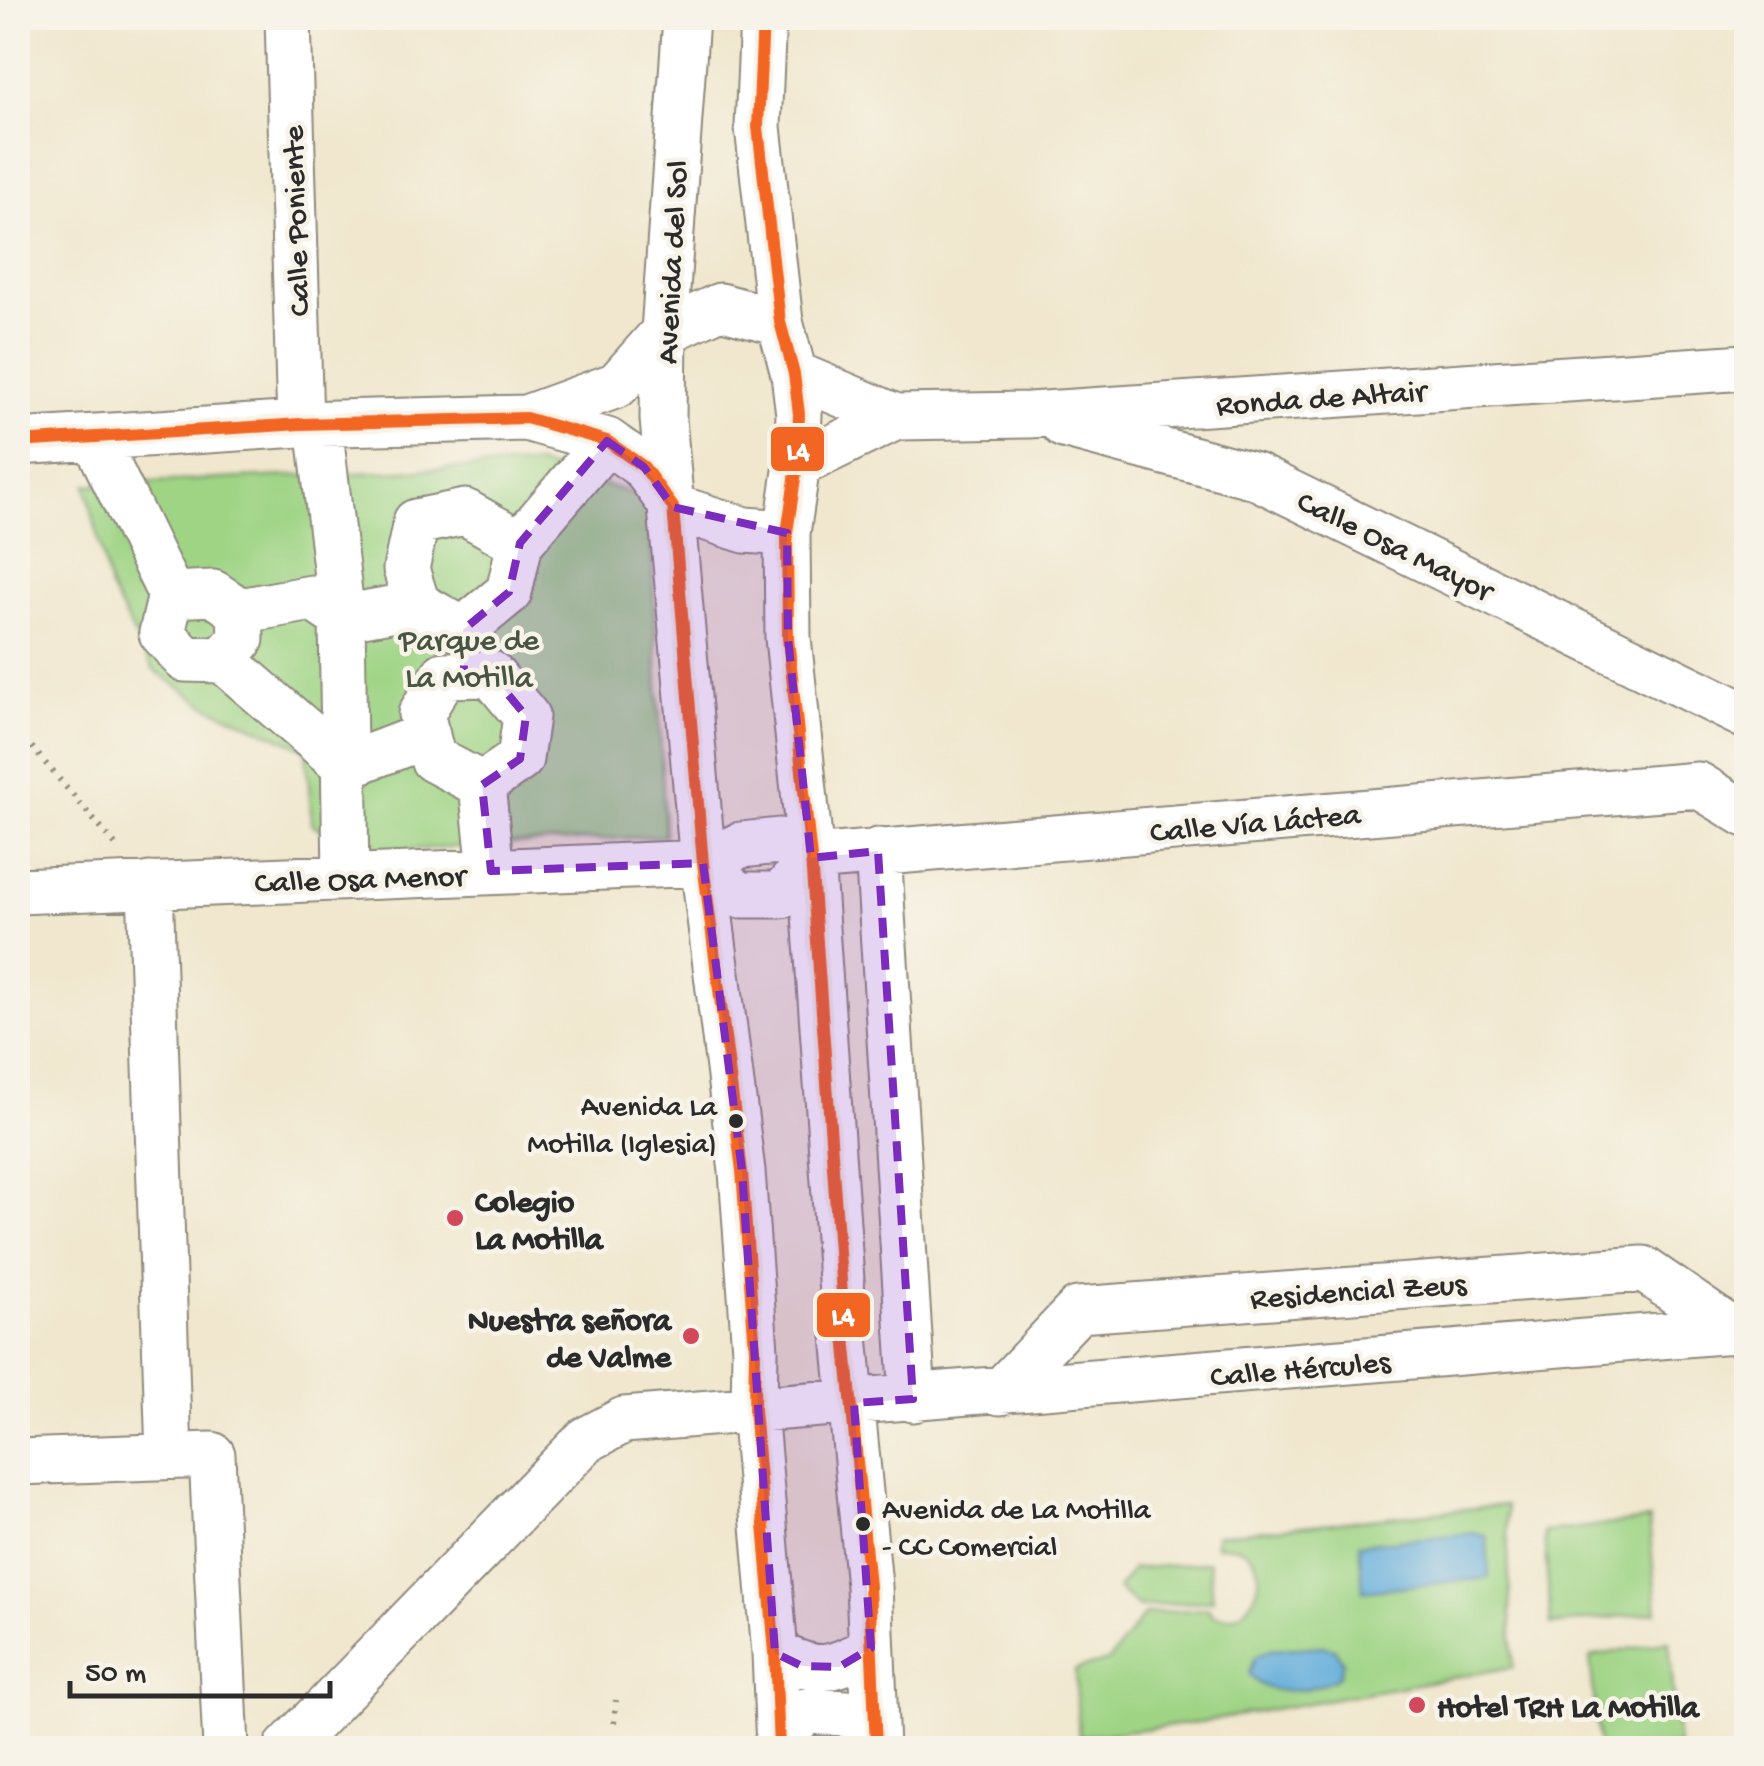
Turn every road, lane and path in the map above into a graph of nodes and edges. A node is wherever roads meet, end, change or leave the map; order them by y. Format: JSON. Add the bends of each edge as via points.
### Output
{"nodes":[{"id":1,"x":288,"y":18,"type":"edge"},
{"id":2,"x":686,"y":18,"type":"edge"},
{"id":3,"x":763,"y":18,"type":"edge"},
{"id":4,"x":780,"y":322,"type":"junction"},
{"id":5,"x":664,"y":332,"type":"junction"},
{"id":6,"x":1746,"y":367,"type":"edge"},
{"id":7,"x":794,"y":374,"type":"junction"},
{"id":8,"x":1028,"y":416,"type":"junction"},
{"id":9,"x":896,"y":417,"type":"junction"},
{"id":10,"x":526,"y":418,"type":"junction"},
{"id":11,"x":310,"y":424,"type":"junction"},
{"id":12,"x":95,"y":439,"type":"junction"},
{"id":13,"x":607,"y":441,"type":"junction"},
{"id":14,"x":18,"y":442,"type":"edge"},
{"id":15,"x":797,"y":466,"type":"junction"},
{"id":16,"x":672,"y":507,"type":"junction"},
{"id":17,"x":786,"y":533,"type":"junction"},
{"id":18,"x":520,"y":543,"type":"junction"},
{"id":19,"x":171,"y":595,"type":"junction"},
{"id":20,"x":417,"y":604,"type":"junction"},
{"id":21,"x":240,"y":612,"type":"junction"},
{"id":22,"x":342,"y":618,"type":"junction"},
{"id":23,"x":463,"y":630,"type":"junction"},
{"id":24,"x":223,"y":660,"type":"junction"},
{"id":25,"x":464,"y":674,"type":"junction"},
{"id":26,"x":1746,"y":716,"type":"edge"},
{"id":27,"x":18,"y":731,"type":"edge"},
{"id":28,"x":427,"y":735,"type":"junction"},
{"id":29,"x":346,"y":766,"type":"junction"},
{"id":30,"x":482,"y":785,"type":"junction"},
{"id":31,"x":1746,"y":814,"type":"edge"},
{"id":32,"x":878,"y":851,"type":"junction"},
{"id":33,"x":812,"y":858,"type":"junction"},
{"id":34,"x":703,"y":863,"type":"junction"},
{"id":35,"x":491,"y":872,"type":"junction"},
{"id":36,"x":346,"y":878,"type":"junction"},
{"id":37,"x":150,"y":885,"type":"junction"},
{"id":38,"x":18,"y":891,"type":"edge"},
{"id":39,"x":1740,"y":1330,"type":"edge"},
{"id":40,"x":1000,"y":1392,"type":"junction"},
{"id":41,"x":914,"y":1399,"type":"junction"},
{"id":42,"x":854,"y":1403,"type":"junction"},
{"id":43,"x":754,"y":1409,"type":"junction"},
{"id":44,"x":170,"y":1456,"type":"junction"},
{"id":45,"x":18,"y":1462,"type":"edge"},
{"id":46,"x":871,"y":1648,"type":"junction"},
{"id":47,"x":775,"y":1653,"type":"junction"},
{"id":48,"x":616,"y":1700,"type":"dead end"},
{"id":49,"x":614,"y":1722,"type":"dead end"},
{"id":50,"x":876,"y":1742,"type":"edge"},
{"id":51,"x":779,"y":1743,"type":"edge"},
{"id":52,"x":226,"y":1748,"type":"edge"},
{"id":53,"x":287,"y":1748,"type":"edge"}],
"edges":[{"from":1,"to":11,"type":"street","name":"Calle Poniente"},
{"from":2,"to":5,"type":"street","name":"Avenida del Sol"},
{"from":3,"to":4,"type":"street","via":[[758,126]]},
{"from":4,"to":5,"type":"street","via":[[720,306]]},
{"from":4,"to":7,"type":"street"},
{"from":5,"to":10,"type":"street","via":[[617,385]]},
{"from":5,"to":16,"type":"street","name":"Avenida del Sol"},
{"from":6,"to":8,"type":"street","name":"Ronda de Altair"},
{"from":7,"to":9,"type":"street","name":"Ronda de Altair"},
{"from":7,"to":15,"type":"street"},
{"from":8,"to":9,"type":"street","name":"Ronda de Altair"},
{"from":8,"to":26,"type":"street","name":"Calle Osa Mayor","via":[[1256,476]]},
{"from":9,"to":15,"type":"street","name":"Ronda de Altair"},
{"from":10,"to":11,"type":"street"},
{"from":10,"to":13,"type":"street"},
{"from":11,"to":12,"type":"street"},
{"from":11,"to":22,"type":"street","name":"Calle Poniente"},
{"from":12,"to":14,"type":"street"},
{"from":12,"to":19,"type":"street"},
{"from":13,"to":16,"type":"street","via":[[644,467]]},
{"from":13,"to":18,"type":"street"},
{"from":15,"to":17,"type":"street"},
{"from":16,"to":17,"type":"street","via":[[745,530]]},
{"from":16,"to":34,"type":"street","name":"Avenida del Sol"},
{"from":17,"to":33,"type":"street","via":[[788,638]]},
{"from":18,"to":20,"type":"street","via":[[465,512],[416,522],[406,568]]},
{"from":18,"to":23,"type":"street","via":[[508,592]]},
{"from":19,"to":21,"type":"street","via":[[213,593]]},
{"from":19,"to":24,"type":"street","via":[[162,633],[185,659]]},
{"from":20,"to":22,"type":"street"},
{"from":20,"to":23,"type":"street"},
{"from":21,"to":22,"type":"street","via":[[312,598]]},
{"from":21,"to":24,"type":"street","via":[[241,639]]},
{"from":22,"to":29,"type":"street","name":"Calle Poniente"},
{"from":23,"to":25,"type":"street"},
{"from":24,"to":29,"type":"street"},
{"from":25,"to":28,"type":"street","via":[[444,676],[421,714]]},
{"from":25,"to":30,"type":"street","via":[[490,674],[526,716],[520,759]]},
{"from":27,"to":37,"type":"path"},
{"from":28,"to":29,"type":"street"},
{"from":28,"to":30,"type":"street","via":[[433,759]]},
{"from":29,"to":36,"type":"street","name":"Calle Poniente"},
{"from":30,"to":35,"type":"street"},
{"from":31,"to":32,"type":"street","name":"Calle Vía Láctea","via":[[1698,785]]},
{"from":32,"to":33,"type":"street","name":"Calle Vía Láctea"},
{"from":32,"to":41,"type":"street"},
{"from":33,"to":34,"type":"street","via":[[782,895],[738,895]]},
{"from":33,"to":42,"type":"street"},
{"from":34,"to":35,"type":"street","name":"Calle Osa Menor"},
{"from":34,"to":43,"type":"street","name":"Avenida del Sol","via":[[742,1171]]},
{"from":35,"to":36,"type":"street","name":"Calle Osa Menor"},
{"from":36,"to":37,"type":"street","name":"Calle Osa Menor"},
{"from":37,"to":38,"type":"street","name":"Calle Osa Menor"},
{"from":37,"to":44,"type":"street"},
{"from":39,"to":40,"type":"street","name":"Calle Hércules"},
{"from":39,"to":40,"type":"street","name":"Residencial Zeus","via":[[1643,1269],[1078,1310]]},
{"from":40,"to":41,"type":"street","name":"Calle Hércules"},
{"from":41,"to":42,"type":"street","name":"Calle Hércules"},
{"from":42,"to":43,"type":"street","name":"Calle Hércules"},
{"from":42,"to":46,"type":"street"},
{"from":43,"to":47,"type":"street","name":"Avenida del Sol"},
{"from":43,"to":53,"type":"street","name":"Calle Hércules","via":[[624,1420],[586,1440]]},
{"from":44,"to":45,"type":"street"},
{"from":44,"to":52,"type":"street","via":[[212,1455]]},
{"from":46,"to":47,"type":"street","via":[[839,1667],[802,1666]]},
{"from":46,"to":50,"type":"street"},
{"from":47,"to":51,"type":"street","name":"Avenida del Sol"},
{"from":48,"to":49,"type":"path"},
{"from":50,"to":51,"type":"street","via":[[847,1713],[806,1711]]}]}
